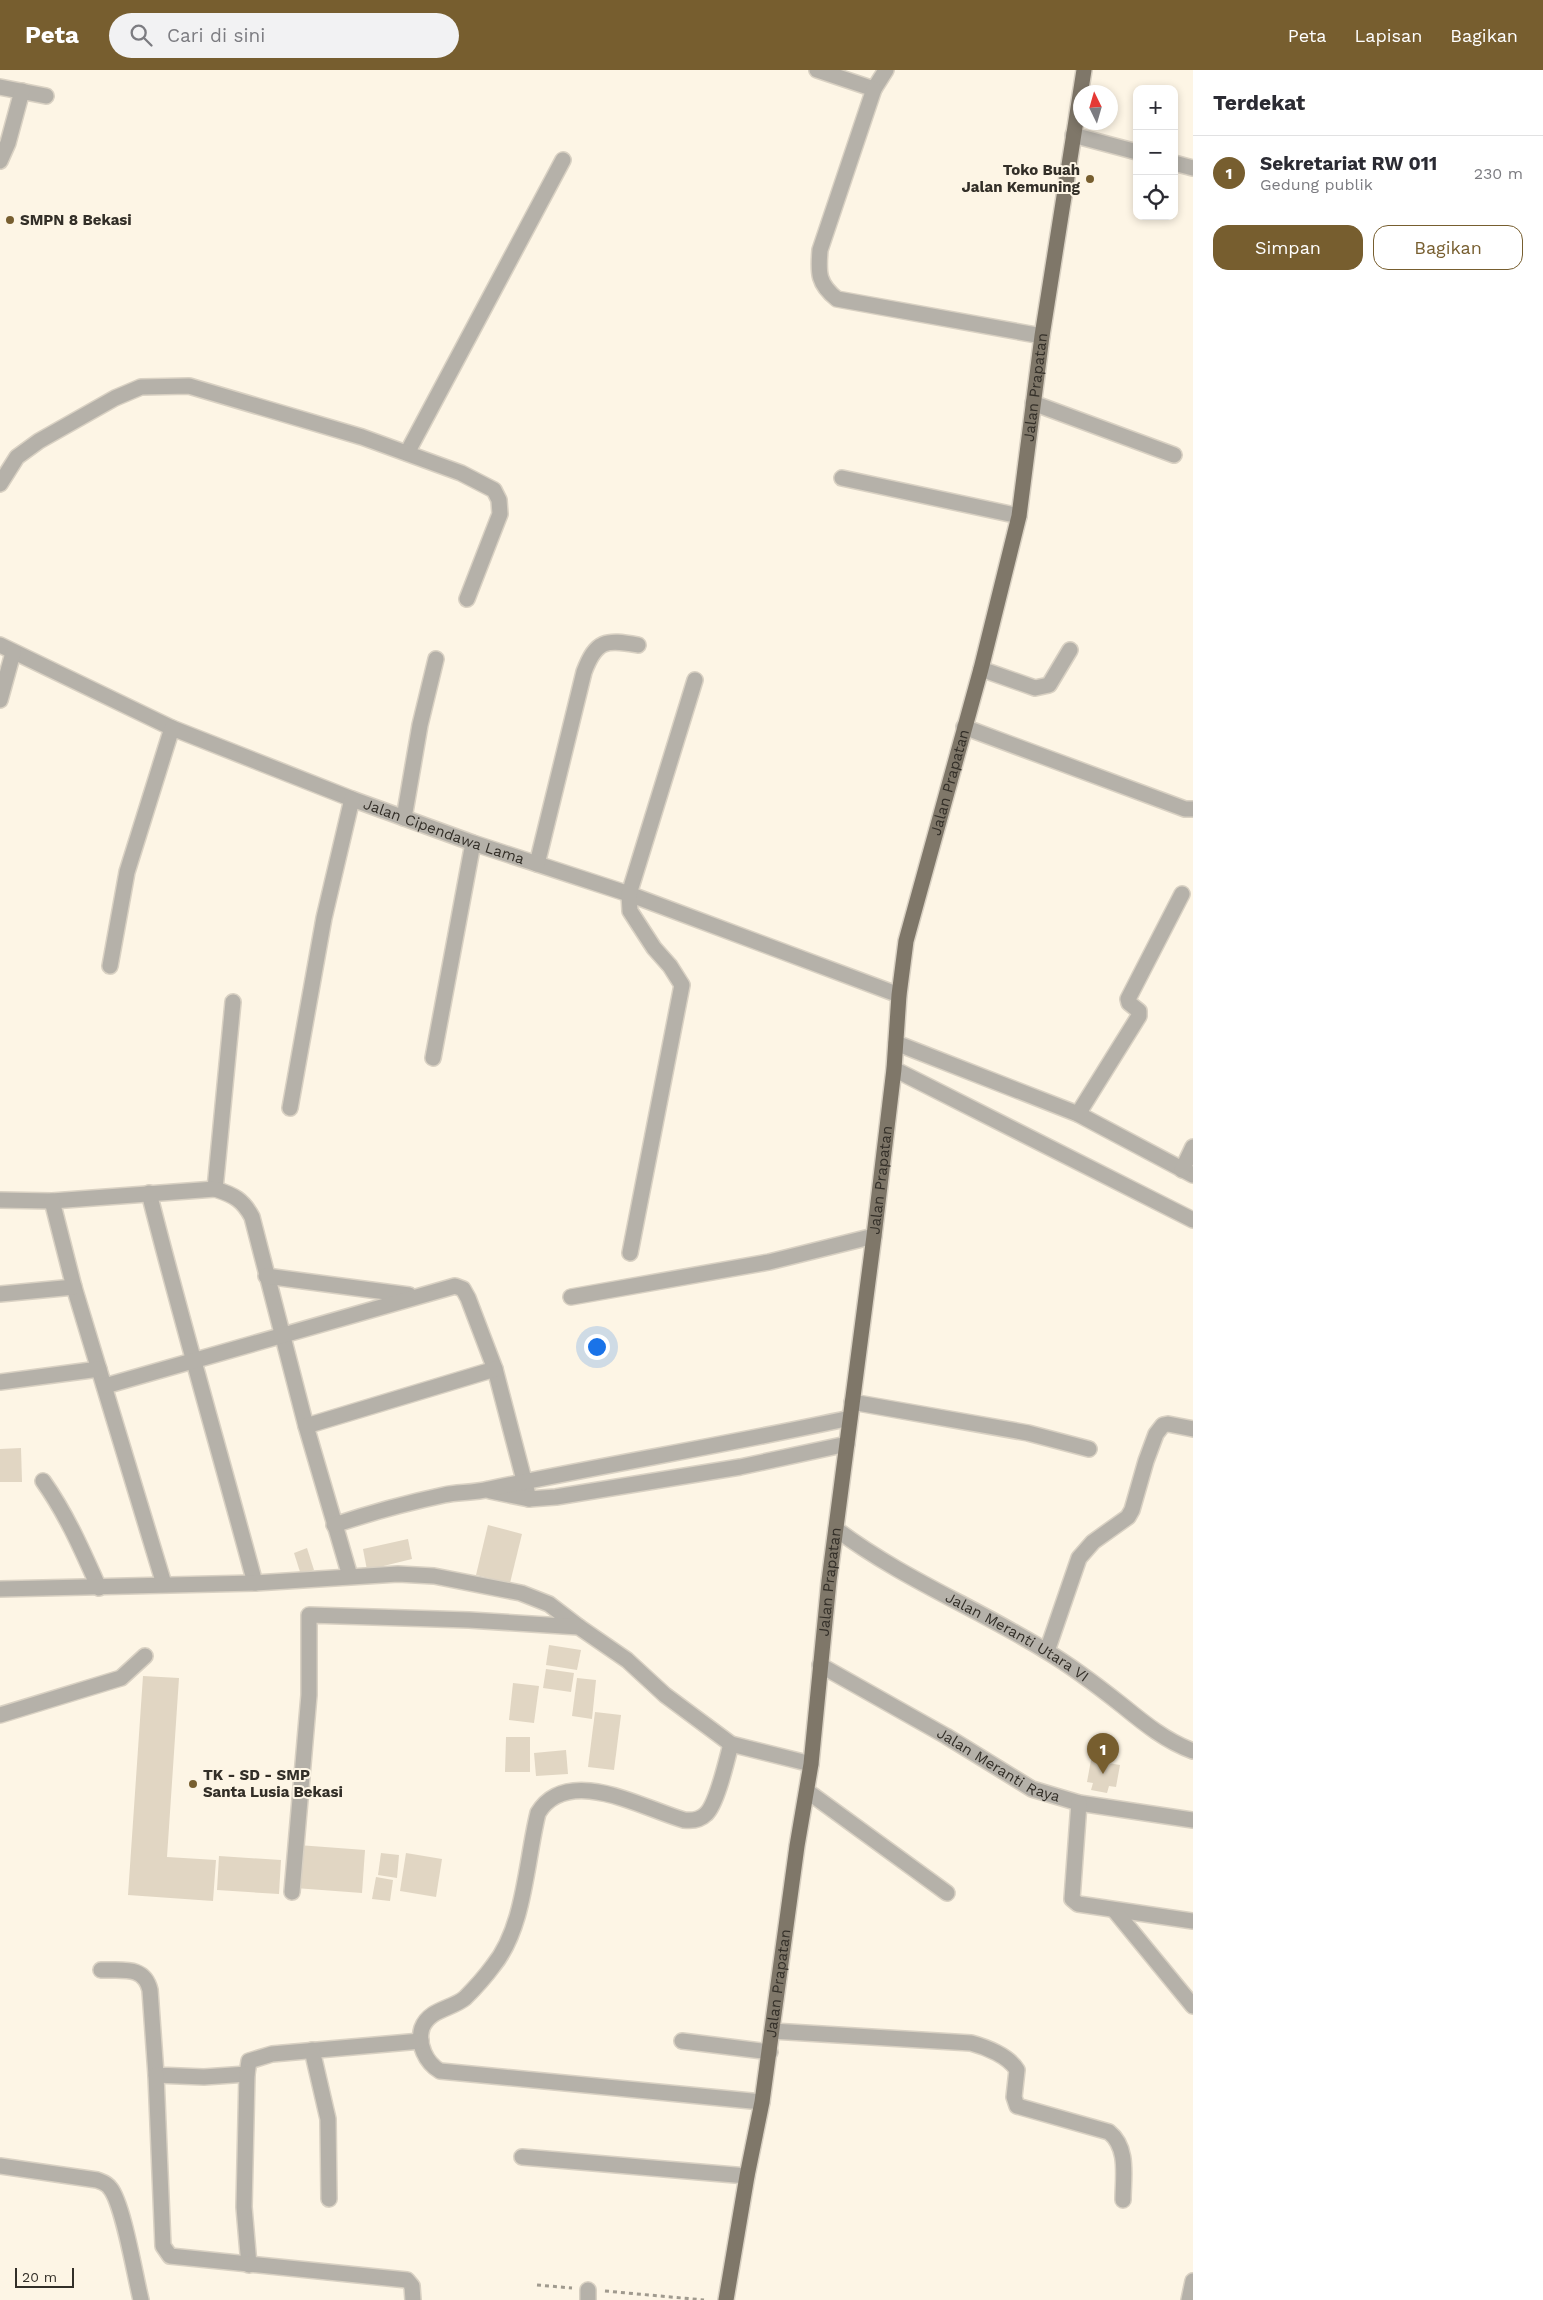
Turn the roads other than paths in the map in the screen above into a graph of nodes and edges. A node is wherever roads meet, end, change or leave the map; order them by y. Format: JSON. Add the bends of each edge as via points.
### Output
{"nodes":[{"id":1,"x":817,"y":70,"type":"edge"},
{"id":2,"x":886,"y":70,"type":"edge"},
{"id":3,"x":1081,"y":70,"type":"edge"},
{"id":4,"x":0,"y":87,"type":"edge"},
{"id":5,"x":874,"y":90,"type":"junction"},
{"id":6,"x":22,"y":91,"type":"junction"},
{"id":7,"x":46,"y":96,"type":"dead end"},
{"id":8,"x":1073,"y":135,"type":"junction"},
{"id":9,"x":1133,"y":151,"type":"edge"},
{"id":10,"x":562,"y":160,"type":"dead end"},
{"id":11,"x":0,"y":161,"type":"edge"},
{"id":12,"x":1178,"y":164,"type":"edge"},
{"id":13,"x":1193,"y":168,"type":"edge"},
{"id":14,"x":1042,"y":336,"type":"junction"},
{"id":15,"x":1033,"y":403,"type":"junction"},
{"id":16,"x":407,"y":453,"type":"junction"},
{"id":17,"x":1174,"y":455,"type":"dead end"},
{"id":18,"x":842,"y":478,"type":"dead end"},
{"id":19,"x":0,"y":484,"type":"edge"},
{"id":20,"x":1019,"y":516,"type":"junction"},
{"id":21,"x":468,"y":598,"type":"dead end"},
{"id":22,"x":638,"y":645,"type":"dead end"},
{"id":23,"x":6,"y":649,"type":"edge"},
{"id":24,"x":1070,"y":650,"type":"dead end"},
{"id":25,"x":436,"y":659,"type":"dead end"},
{"id":26,"x":981,"y":669,"type":"junction"},
{"id":27,"x":695,"y":680,"type":"dead end"},
{"id":28,"x":0,"y":700,"type":"edge"},
{"id":29,"x":964,"y":727,"type":"junction"},
{"id":30,"x":172,"y":728,"type":"junction"},
{"id":31,"x":352,"y":799,"type":"junction"},
{"id":32,"x":1193,"y":810,"type":"edge"},
{"id":33,"x":404,"y":818,"type":"junction"},
{"id":34,"x":473,"y":843,"type":"junction"},
{"id":35,"x":537,"y":864,"type":"junction"},
{"id":36,"x":629,"y":894,"type":"junction"},
{"id":37,"x":1182,"y":894,"type":"dead end"},
{"id":38,"x":110,"y":966,"type":"dead end"},
{"id":39,"x":899,"y":995,"type":"junction"},
{"id":40,"x":233,"y":1002,"type":"dead end"},
{"id":41,"x":896,"y":1042,"type":"junction"},
{"id":42,"x":434,"y":1058,"type":"dead end"},
{"id":43,"x":894,"y":1069,"type":"junction"},
{"id":44,"x":290,"y":1108,"type":"dead end"},
{"id":45,"x":1078,"y":1114,"type":"junction"},
{"id":46,"x":1193,"y":1147,"type":"edge"},
{"id":47,"x":1188,"y":1172,"type":"edge"},
{"id":48,"x":215,"y":1189,"type":"junction"},
{"id":49,"x":149,"y":1193,"type":"junction"},
{"id":50,"x":0,"y":1200,"type":"edge"},
{"id":51,"x":52,"y":1201,"type":"junction"},
{"id":52,"x":1193,"y":1220,"type":"edge"},
{"id":53,"x":874,"y":1236,"type":"junction"},
{"id":54,"x":630,"y":1252,"type":"dead end"},
{"id":55,"x":266,"y":1276,"type":"junction"},
{"id":56,"x":74,"y":1286,"type":"junction"},
{"id":57,"x":0,"y":1294,"type":"edge"},
{"id":58,"x":414,"y":1296,"type":"junction"},
{"id":59,"x":571,"y":1297,"type":"dead end"},
{"id":60,"x":281,"y":1335,"type":"junction"},
{"id":61,"x":196,"y":1361,"type":"junction"},
{"id":62,"x":99,"y":1369,"type":"junction"},
{"id":63,"x":494,"y":1369,"type":"junction"},
{"id":64,"x":0,"y":1382,"type":"edge"},
{"id":65,"x":105,"y":1386,"type":"junction"},
{"id":66,"x":852,"y":1402,"type":"junction"},
{"id":67,"x":850,"y":1418,"type":"junction"},
{"id":68,"x":306,"y":1426,"type":"junction"},
{"id":69,"x":1193,"y":1429,"type":"edge"},
{"id":70,"x":847,"y":1444,"type":"junction"},
{"id":71,"x":1089,"y":1449,"type":"dead end"},
{"id":72,"x":676,"y":1453,"type":"junction"},
{"id":73,"x":681,"y":1477,"type":"junction"},
{"id":74,"x":43,"y":1481,"type":"dead end"},
{"id":75,"x":525,"y":1481,"type":"junction"},
{"id":76,"x":486,"y":1490,"type":"junction"},
{"id":77,"x":529,"y":1499,"type":"junction"},
{"id":78,"x":334,"y":1525,"type":"junction"},
{"id":79,"x":836,"y":1529,"type":"junction"},
{"id":80,"x":350,"y":1576,"type":"junction"},
{"id":81,"x":255,"y":1583,"type":"junction"},
{"id":82,"x":164,"y":1584,"type":"junction"},
{"id":83,"x":100,"y":1588,"type":"junction"},
{"id":84,"x":0,"y":1590,"type":"edge"},
{"id":85,"x":579,"y":1627,"type":"junction"},
{"id":86,"x":1047,"y":1651,"type":"junction"},
{"id":87,"x":144,"y":1656,"type":"dead end"},
{"id":88,"x":820,"y":1666,"type":"junction"},
{"id":89,"x":0,"y":1715,"type":"edge"},
{"id":90,"x":731,"y":1744,"type":"junction"},
{"id":91,"x":1193,"y":1751,"type":"edge"},
{"id":92,"x":811,"y":1764,"type":"junction"},
{"id":93,"x":807,"y":1791,"type":"junction"},
{"id":94,"x":1079,"y":1803,"type":"junction"},
{"id":95,"x":1193,"y":1820,"type":"edge"},
{"id":96,"x":292,"y":1892,"type":"dead end"},
{"id":97,"x":947,"y":1893,"type":"dead end"},
{"id":98,"x":1115,"y":1911,"type":"junction"},
{"id":99,"x":1193,"y":1922,"type":"edge"},
{"id":100,"x":101,"y":1970,"type":"dead end"},
{"id":101,"x":1193,"y":2006,"type":"edge"},
{"id":102,"x":772,"y":2031,"type":"junction"},
{"id":103,"x":421,"y":2041,"type":"junction"},
{"id":104,"x":682,"y":2041,"type":"dead end"},
{"id":105,"x":312,"y":2050,"type":"junction"},
{"id":106,"x":770,"y":2052,"type":"junction"},
{"id":107,"x":247,"y":2074,"type":"junction"},
{"id":108,"x":156,"y":2075,"type":"junction"},
{"id":109,"x":762,"y":2102,"type":"junction"},
{"id":110,"x":522,"y":2157,"type":"dead end"},
{"id":111,"x":0,"y":2166,"type":"edge"},
{"id":112,"x":747,"y":2176,"type":"junction"},
{"id":113,"x":329,"y":2199,"type":"dead end"},
{"id":114,"x":1123,"y":2200,"type":"dead end"},
{"id":115,"x":249,"y":2265,"type":"junction"},
{"id":116,"x":1193,"y":2280,"type":"edge"},
{"id":117,"x":141,"y":2300,"type":"edge"},
{"id":118,"x":413,"y":2300,"type":"edge"},
{"id":119,"x":726,"y":2300,"type":"edge"},
{"id":120,"x":1189,"y":2300,"type":"edge"}],
"edges":[{"from":1,"to":5,"type":"street"},
{"from":2,"to":5,"type":"street"},
{"from":3,"to":8,"type":"main road","name":"Jalan Prapatan"},
{"from":4,"to":6,"type":"street"},
{"from":5,"to":14,"type":"street","via":[[820,250],[818,271],[825,289],[837,299]]},
{"from":6,"to":7,"type":"street"},
{"from":6,"to":11,"type":"street"},
{"from":8,"to":9,"type":"street"},
{"from":8,"to":14,"type":"main road","name":"Jalan Prapatan"},
{"from":10,"to":16,"type":"street"},
{"from":12,"to":13,"type":"street"},
{"from":14,"to":15,"type":"main road","name":"Jalan Prapatan"},
{"from":15,"to":17,"type":"street"},
{"from":15,"to":20,"type":"main road","name":"Jalan Prapatan"},
{"from":16,"to":19,"type":"street","via":[[189,386],[141,387],[39,441],[17,458]]},
{"from":16,"to":21,"type":"street","via":[[469,476],[497,494],[500,514]]},
{"from":18,"to":20,"type":"street"},
{"from":20,"to":26,"type":"main road","name":"Jalan Prapatan"},
{"from":22,"to":35,"type":"street","via":[[606,643],[597,648],[589,659]]},
{"from":23,"to":28,"type":"street"},
{"from":23,"to":30,"type":"street","name":"Jalan Cipendawa Lama"},
{"from":24,"to":26,"type":"street","via":[[1049,685],[1043,688]]},
{"from":25,"to":33,"type":"street","via":[[420,725]]},
{"from":26,"to":29,"type":"main road","name":"Jalan Prapatan"},
{"from":27,"to":36,"type":"street"},
{"from":29,"to":32,"type":"street"},
{"from":29,"to":39,"type":"main road","name":"Jalan Prapatan","via":[[906,940]]},
{"from":30,"to":31,"type":"street","name":"Jalan Cipendawa Lama"},
{"from":30,"to":38,"type":"street","via":[[129,865]]},
{"from":31,"to":33,"type":"street","name":"Jalan Cipendawa Lama"},
{"from":31,"to":44,"type":"street","via":[[320,938]]},
{"from":33,"to":34,"type":"street","name":"Jalan Cipendawa Lama"},
{"from":34,"to":35,"type":"street","name":"Jalan Cipendawa Lama"},
{"from":34,"to":42,"type":"street"},
{"from":35,"to":36,"type":"street","name":"Jalan Cipendawa Lama"},
{"from":36,"to":39,"type":"street","name":"Jalan Cipendawa Lama"},
{"from":36,"to":54,"type":"street","via":[[630,911],[682,985]]},
{"from":37,"to":45,"type":"street","via":[[1128,998],[1139,1011],[1139,1016]]},
{"from":39,"to":41,"type":"main road","name":"Jalan Prapatan"},
{"from":40,"to":48,"type":"street"},
{"from":41,"to":43,"type":"main road","name":"Jalan Prapatan"},
{"from":41,"to":45,"type":"street"},
{"from":43,"to":52,"type":"street"},
{"from":43,"to":53,"type":"main road","name":"Jalan Prapatan"},
{"from":45,"to":47,"type":"street"},
{"from":46,"to":47,"type":"street"},
{"from":48,"to":49,"type":"street"},
{"from":48,"to":55,"type":"street","via":[[238,1197],[247,1208]]},
{"from":49,"to":51,"type":"street"},
{"from":49,"to":61,"type":"street"},
{"from":50,"to":51,"type":"street"},
{"from":51,"to":56,"type":"street"},
{"from":53,"to":59,"type":"street","via":[[769,1262]]},
{"from":53,"to":66,"type":"main road","name":"Jalan Prapatan"},
{"from":55,"to":58,"type":"street"},
{"from":55,"to":60,"type":"street"},
{"from":56,"to":57,"type":"street"},
{"from":56,"to":62,"type":"street"},
{"from":58,"to":60,"type":"street"},
{"from":58,"to":63,"type":"street","via":[[450,1286],[463,1289]]},
{"from":60,"to":61,"type":"street"},
{"from":60,"to":68,"type":"street"},
{"from":61,"to":65,"type":"street"},
{"from":61,"to":81,"type":"street"},
{"from":62,"to":64,"type":"street"},
{"from":62,"to":65,"type":"street"},
{"from":63,"to":68,"type":"street"},
{"from":63,"to":75,"type":"street"},
{"from":65,"to":82,"type":"street"},
{"from":66,"to":67,"type":"main road","name":"Jalan Prapatan"},
{"from":66,"to":71,"type":"street","via":[[1028,1433]]},
{"from":67,"to":70,"type":"main road","name":"Jalan Prapatan"},
{"from":67,"to":72,"type":"street"},
{"from":68,"to":78,"type":"street"},
{"from":69,"to":86,"type":"street","via":[[1168,1424],[1158,1430],[1132,1510],[1128,1517],[1093,1542],[1080,1558]]},
{"from":70,"to":73,"type":"street"},
{"from":70,"to":79,"type":"main road","name":"Jalan Prapatan"},
{"from":72,"to":73,"type":"street"},
{"from":72,"to":75,"type":"street"},
{"from":73,"to":77,"type":"street"},
{"from":74,"to":83,"type":"street","via":[[78,1538]]},
{"from":75,"to":76,"type":"street"},
{"from":75,"to":77,"type":"street"},
{"from":76,"to":77,"type":"street"},
{"from":76,"to":78,"type":"street","via":[[418,1500]]},
{"from":78,"to":80,"type":"street"},
{"from":79,"to":86,"type":"street","name":"Jalan Meranti Utara VI","via":[[908,1576]]},
{"from":79,"to":88,"type":"main road","name":"Jalan Prapatan"},
{"from":80,"to":81,"type":"street"},
{"from":80,"to":85,"type":"street","via":[[434,1576],[499,1588],[549,1604]]},
{"from":81,"to":82,"type":"street"},
{"from":82,"to":83,"type":"street"},
{"from":83,"to":84,"type":"street"},
{"from":85,"to":90,"type":"street","via":[[627,1660],[665,1695]]},
{"from":85,"to":96,"type":"street","via":[[309,1615],[309,1694]]},
{"from":86,"to":91,"type":"street","name":"Jalan Meranti Utara VI","via":[[1146,1725]]},
{"from":87,"to":89,"type":"street","via":[[121,1678]]},
{"from":88,"to":92,"type":"main road","name":"Jalan Prapatan"},
{"from":88,"to":94,"type":"street","name":"Jalan Meranti Raya","via":[[946,1736],[1032,1789]]},
{"from":90,"to":92,"type":"street"},
{"from":90,"to":103,"type":"street","via":[[709,1811],[698,1820],[684,1820],[602,1792],[582,1789],[555,1796],[543,1804],[538,1813],[508,1945],[465,1998],[429,2018],[422,2029]]},
{"from":92,"to":93,"type":"main road","name":"Jalan Prapatan"},
{"from":93,"to":97,"type":"street"},
{"from":93,"to":102,"type":"main road","name":"Jalan Prapatan"},
{"from":94,"to":95,"type":"street","name":"Jalan Meranti Raya"},
{"from":94,"to":98,"type":"street","via":[[1072,1899],[1078,1904]]},
{"from":98,"to":99,"type":"street"},
{"from":98,"to":101,"type":"street"},
{"from":100,"to":108,"type":"street","via":[[138,1973],[148,1984]]},
{"from":102,"to":106,"type":"main road","name":"Jalan Prapatan"},
{"from":102,"to":114,"type":"street","via":[[971,2043],[993,2052],[1017,2070],[1014,2096],[1017,2106],[1110,2132],[1118,2138],[1122,2156]]},
{"from":103,"to":105,"type":"street"},
{"from":103,"to":109,"type":"street","via":[[430,2063],[440,2071]]},
{"from":104,"to":106,"type":"street"},
{"from":105,"to":107,"type":"street","via":[[255,2058],[249,2061]]},
{"from":105,"to":113,"type":"street","via":[[328,2119]]},
{"from":106,"to":109,"type":"main road","name":"Jalan Prapatan"},
{"from":107,"to":108,"type":"street","via":[[204,2077]]},
{"from":107,"to":115,"type":"street","via":[[244,2207]]},
{"from":108,"to":115,"type":"street","via":[[163,2246],[170,2256],[178,2258]]},
{"from":109,"to":112,"type":"main road","name":"Jalan Prapatan"},
{"from":110,"to":112,"type":"street"},
{"from":111,"to":117,"type":"street","via":[[97,2180],[109,2186],[123,2223]]},
{"from":112,"to":119,"type":"main road","name":"Jalan Prapatan"},
{"from":115,"to":118,"type":"street","via":[[407,2280],[412,2286]]},
{"from":116,"to":120,"type":"street"}]}
